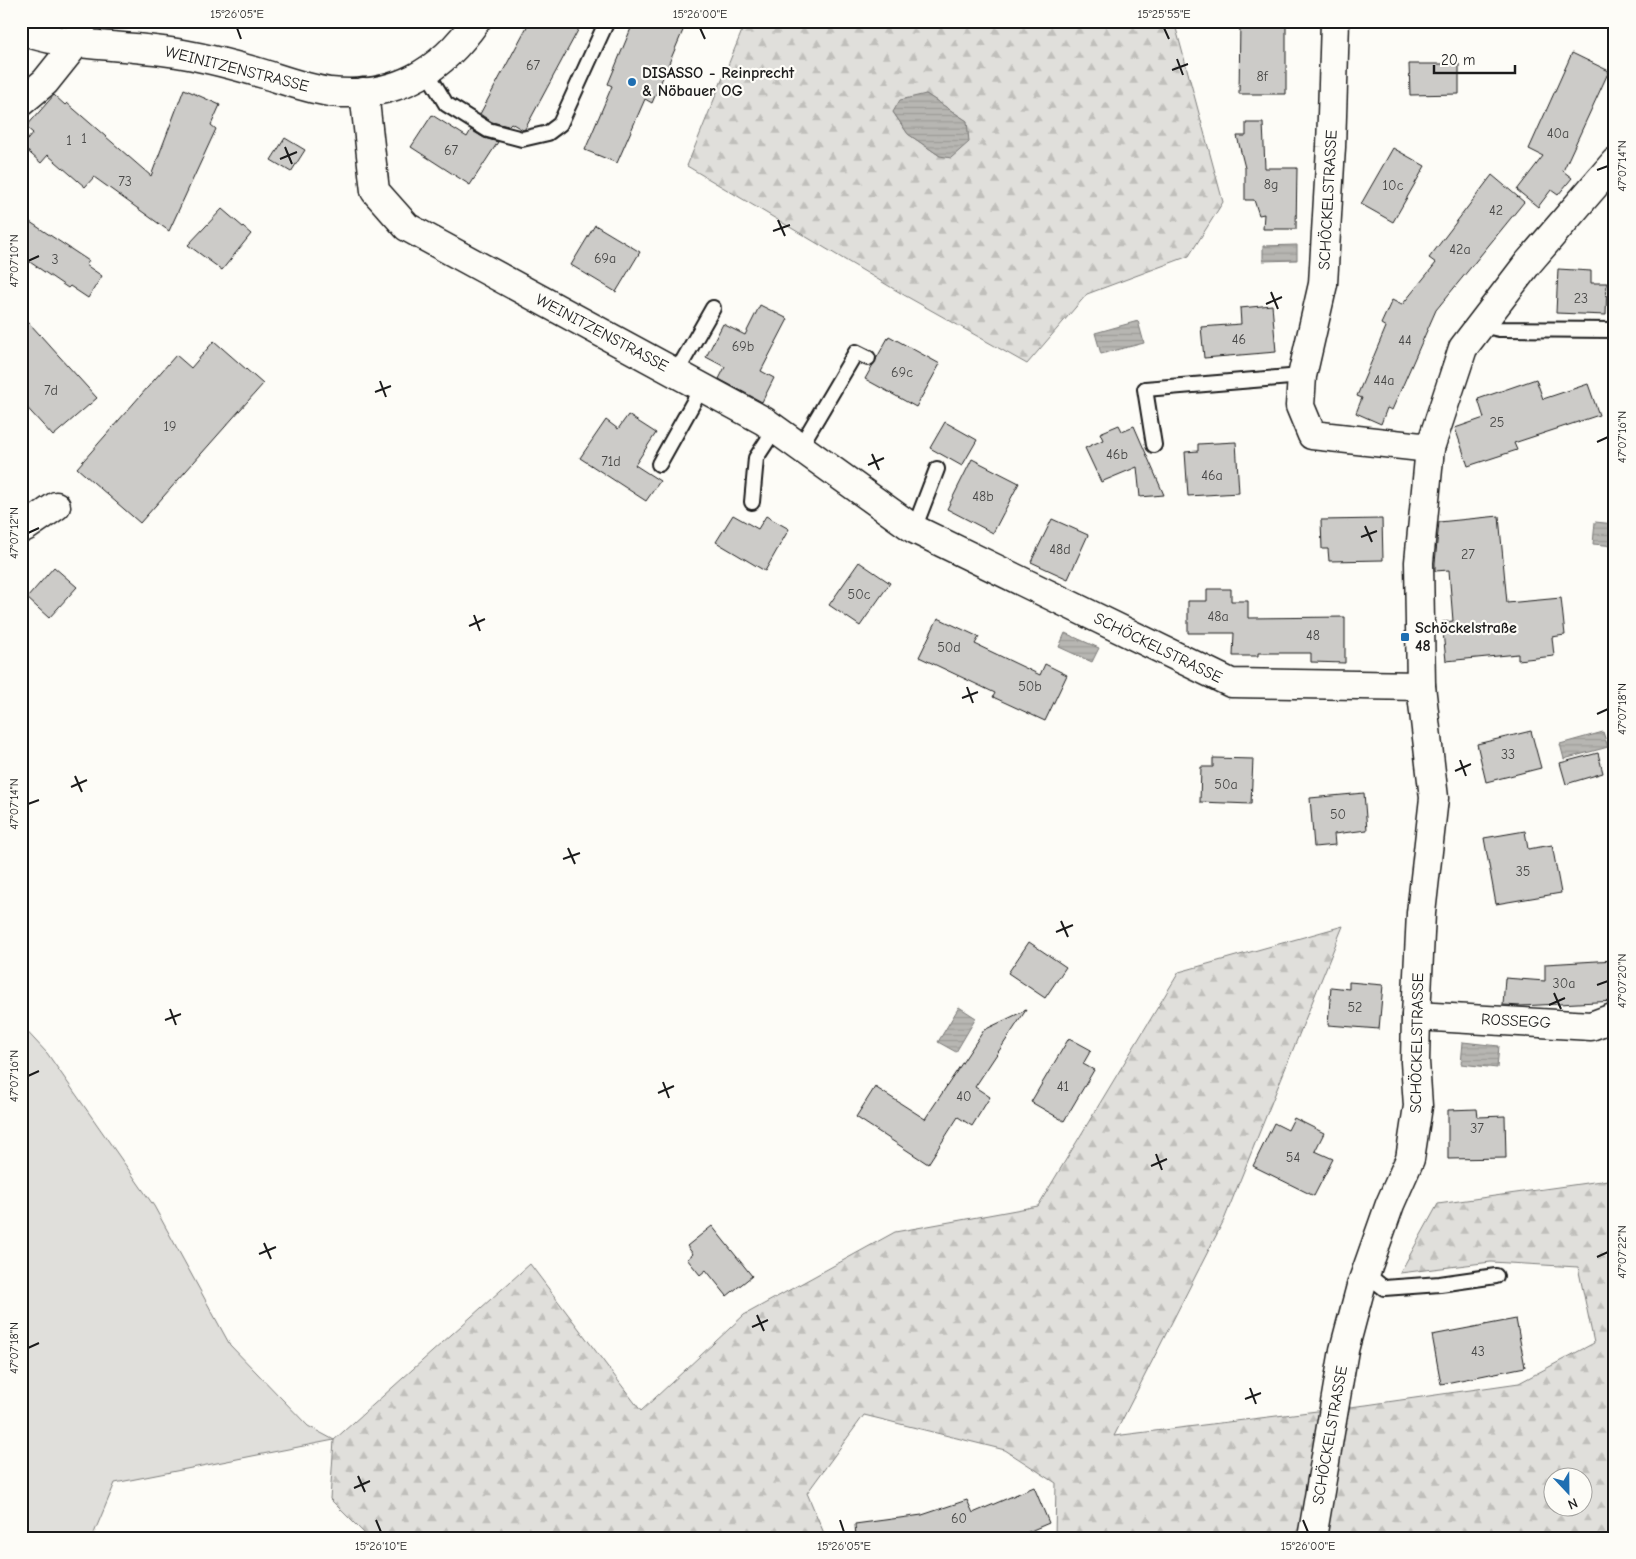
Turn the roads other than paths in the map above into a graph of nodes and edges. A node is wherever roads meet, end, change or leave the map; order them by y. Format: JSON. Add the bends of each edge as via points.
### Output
{"nodes":[{"id":1,"x":476,"y":21,"type":"edge"},
{"id":2,"x":607,"y":21,"type":"edge"},
{"id":3,"x":1334,"y":21,"type":"edge"},
{"id":4,"x":21,"y":31,"type":"edge"},
{"id":5,"x":80,"y":32,"type":"edge"},
{"id":6,"x":427,"y":72,"type":"junction"},
{"id":7,"x":364,"y":92,"type":"junction"},
{"id":8,"x":21,"y":102,"type":"edge"},
{"id":9,"x":1615,"y":162,"type":"edge"},
{"id":10,"x":713,"y":308,"type":"dead end"},
{"id":11,"x":1481,"y":325,"type":"junction"},
{"id":12,"x":1615,"y":330,"type":"edge"},
{"id":13,"x":868,"y":358,"type":"dead end"},
{"id":14,"x":676,"y":373,"type":"junction"},
{"id":15,"x":1302,"y":376,"type":"junction"},
{"id":16,"x":702,"y":387,"type":"junction"},
{"id":17,"x":775,"y":429,"type":"junction"},
{"id":18,"x":1154,"y":445,"type":"dead end"},
{"id":19,"x":800,"y":447,"type":"junction"},
{"id":20,"x":1430,"y":448,"type":"junction"},
{"id":21,"x":658,"y":464,"type":"dead end"},
{"id":22,"x":937,"y":470,"type":"dead end"},
{"id":23,"x":752,"y":502,"type":"dead end"},
{"id":24,"x":56,"y":506,"type":"dead end"},
{"id":25,"x":21,"y":528,"type":"edge"},
{"id":26,"x":914,"y":529,"type":"junction"},
{"id":27,"x":1421,"y":686,"type":"junction"},
{"id":28,"x":1416,"y":1016,"type":"junction"},
{"id":29,"x":1615,"y":1016,"type":"edge"},
{"id":30,"x":1365,"y":1273,"type":"junction"},
{"id":31,"x":1496,"y":1276,"type":"dead end"},
{"id":32,"x":1312,"y":1538,"type":"edge"}],
"edges":[{"from":1,"to":6,"type":"street","name":"WEINITZENSTRASSE","via":[[451,52]]},
{"from":2,"to":6,"type":"lane","via":[[560,124],[548,132],[522,139],[488,130],[446,104]]},
{"from":3,"to":15,"type":"street","name":"SCHÖCKELSTRASSE","via":[[1323,284]]},
{"from":4,"to":5,"type":"street","name":"WEINITZENSTRASSE","via":[[49,39]]},
{"from":5,"to":7,"type":"street","name":"WEINITZENSTRASSE","via":[[218,60],[330,92]]},
{"from":5,"to":8,"type":"street","via":[[45,82]]},
{"from":6,"to":7,"type":"street","name":"WEINITZENSTRASSE","via":[[411,81]]},
{"from":7,"to":14,"type":"street","name":"WEINITZENSTRASSE","via":[[376,191],[407,227]]},
{"from":9,"to":11,"type":"street","name":"SCHÖCKELSTRASSE","via":[[1528,263]]},
{"from":10,"to":14,"type":"lane"},
{"from":11,"to":12,"type":"lane","via":[[1499,329]]},
{"from":11,"to":20,"type":"street","name":"SCHÖCKELSTRASSE","via":[[1463,348]]},
{"from":13,"to":19,"type":"lane","via":[[856,352]]},
{"from":14,"to":16,"type":"street","name":"WEINITZENSTRASSE"},
{"from":15,"to":18,"type":"lane","via":[[1145,389]]},
{"from":15,"to":20,"type":"street","name":"SCHÖCKELSTRASSE","via":[[1300,406],[1312,435]]},
{"from":16,"to":17,"type":"street","name":"WEINITZENSTRASSE"},
{"from":16,"to":21,"type":"lane"},
{"from":17,"to":19,"type":"street","name":"WEINITZENSTRASSE"},
{"from":17,"to":23,"type":"lane","via":[[756,458]]},
{"from":19,"to":26,"type":"street","name":"WEINITZENSTRASSE"},
{"from":20,"to":27,"type":"street","name":"SCHÖCKELSTRASSE","via":[[1419,562]]},
{"from":22,"to":26,"type":"lane"},
{"from":24,"to":25,"type":"street"},
{"from":26,"to":27,"type":"street","name":"SCHÖCKELSTRASSE","via":[[1231,683]]},
{"from":27,"to":28,"type":"street","name":"SCHÖCKELSTRASSE","via":[[1434,798]]},
{"from":28,"to":29,"type":"street","name":"ROSSEGG","via":[[1591,1026]]},
{"from":28,"to":30,"type":"street","name":"SCHÖCKELSTRASSE","via":[[1418,1106],[1410,1159]]},
{"from":30,"to":31,"type":"lane","via":[[1384,1288]]},
{"from":30,"to":32,"type":"street","name":"SCHÖCKELSTRASSE","via":[[1344,1350]]}]}
